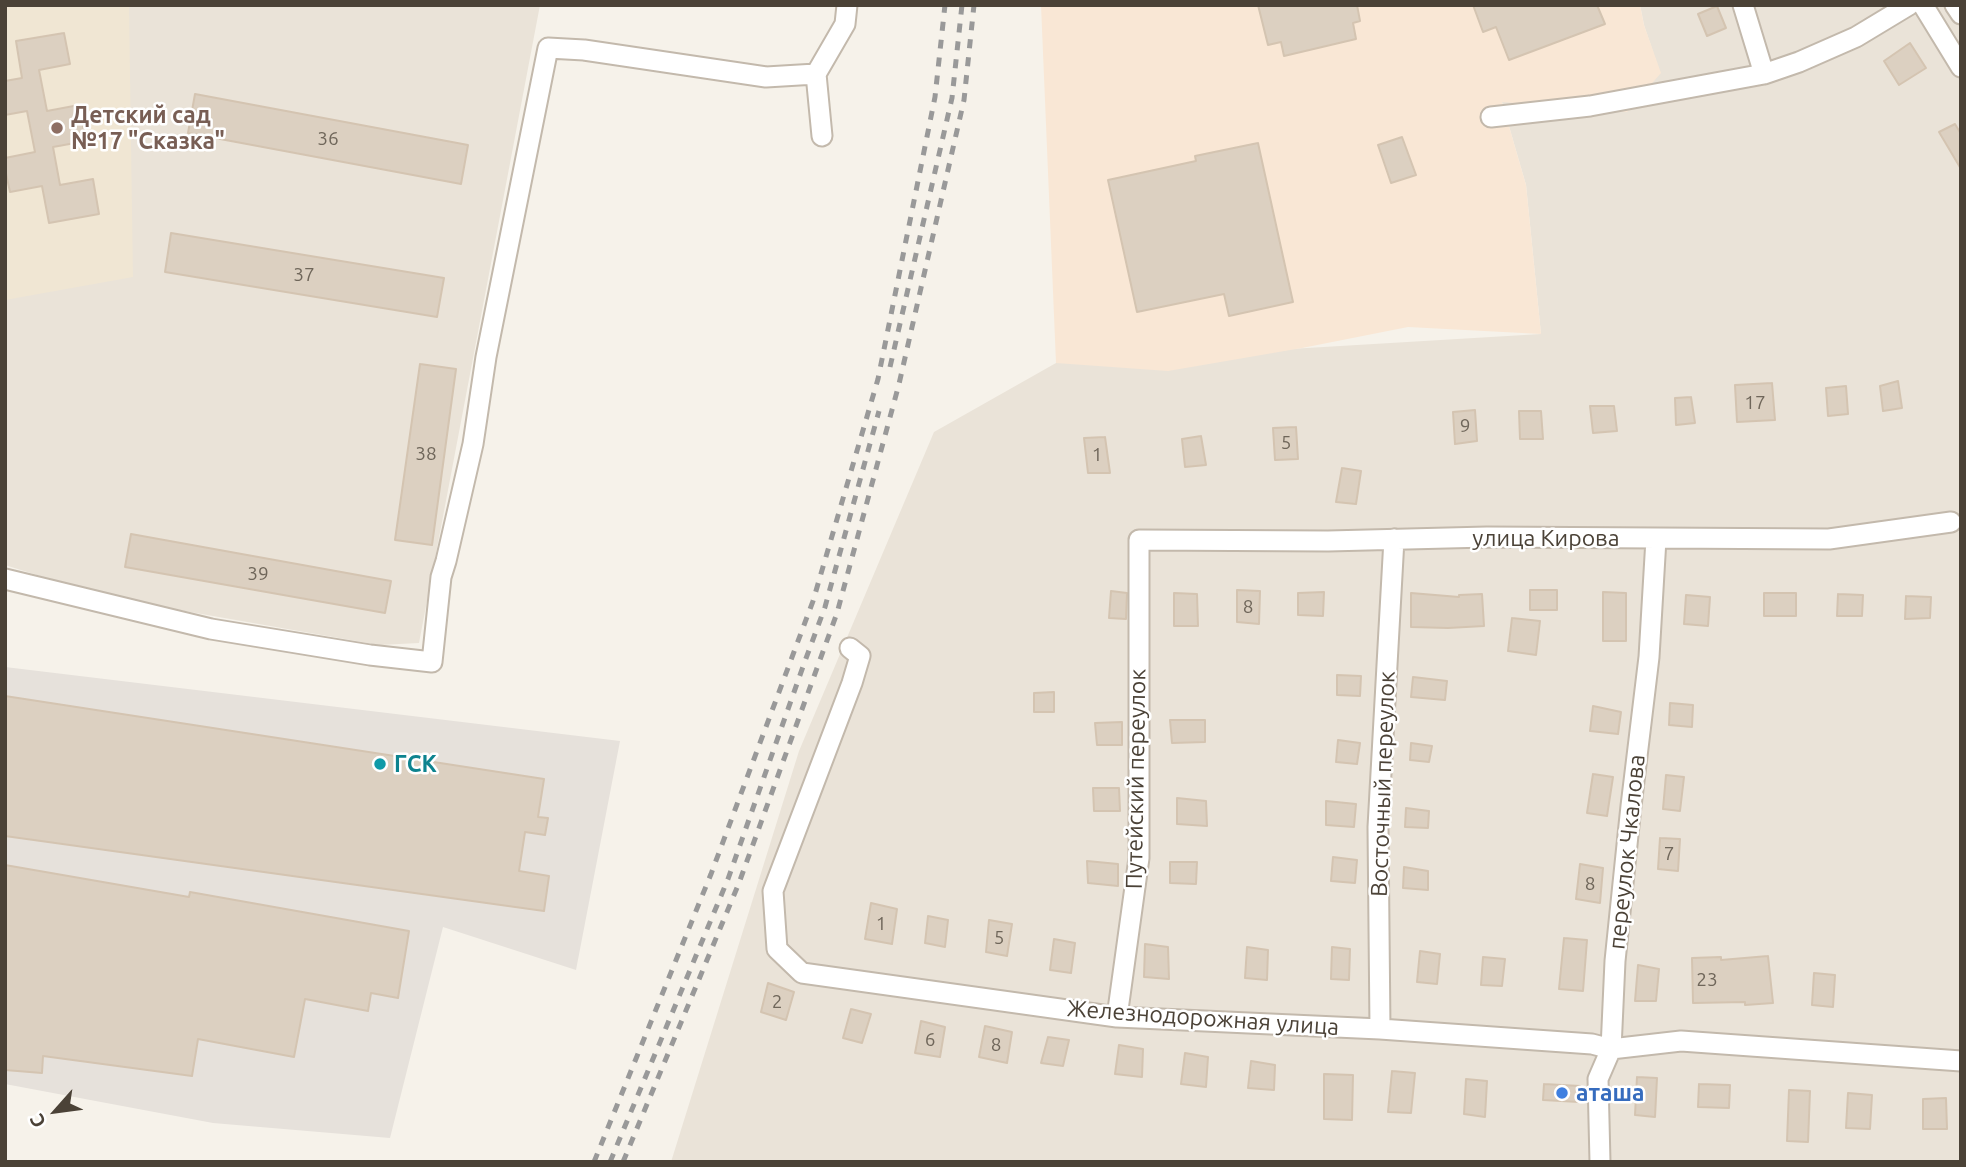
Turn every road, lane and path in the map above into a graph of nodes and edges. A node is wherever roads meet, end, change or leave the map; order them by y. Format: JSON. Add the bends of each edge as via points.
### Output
{"nodes":[{"id":1,"x":847,"y":5,"type":"edge"},
{"id":2,"x":1743,"y":5,"type":"edge"},
{"id":3,"x":1909,"y":5,"type":"edge"},
{"id":4,"x":1923,"y":5,"type":"edge"},
{"id":5,"x":1955,"y":5,"type":"edge"},
{"id":6,"x":1961,"y":14,"type":"edge"},
{"id":7,"x":1961,"y":67,"type":"edge"},
{"id":8,"x":816,"y":74,"type":"junction"},
{"id":9,"x":1765,"y":74,"type":"junction"},
{"id":10,"x":1491,"y":117,"type":"dead end"},
{"id":11,"x":822,"y":136,"type":"dead end"},
{"id":12,"x":1951,"y":523,"type":"dead end"},
{"id":13,"x":1394,"y":539,"type":"junction"},
{"id":14,"x":1656,"y":539,"type":"junction"},
{"id":15,"x":1139,"y":540,"type":"joint"},
{"id":16,"x":5,"y":579,"type":"edge"},
{"id":17,"x":850,"y":648,"type":"dead end"},
{"id":18,"x":1116,"y":1017,"type":"junction"},
{"id":19,"x":1380,"y":1029,"type":"junction"},
{"id":20,"x":1611,"y":1049,"type":"junction"},
{"id":21,"x":1961,"y":1061,"type":"edge"},
{"id":22,"x":1600,"y":1162,"type":"edge"}],
"edges":[{"from":1,"to":8,"type":"street","via":[[845,24]]},
{"from":2,"to":9,"type":"street"},
{"from":3,"to":9,"type":"street","via":[[1856,37]]},
{"from":4,"to":7,"type":"street"},
{"from":5,"to":6,"type":"street"},
{"from":8,"to":11,"type":"street"},
{"from":8,"to":16,"type":"street","via":[[766,77],[548,48],[473,444],[441,577],[432,662],[211,629]]},
{"from":9,"to":10,"type":"street","via":[[1590,106]]},
{"from":12,"to":14,"type":"street","name":"улица Кирова","via":[[1829,539]]},
{"from":13,"to":14,"type":"street","name":"улица Кирова"},
{"from":13,"to":15,"type":"street","name":"улица Кирова"},
{"from":13,"to":19,"type":"street","name":"Восточный переулок","via":[[1378,827]]},
{"from":14,"to":20,"type":"street","name":"переулок Чкалова","via":[[1649,657],[1615,961]]},
{"from":15,"to":18,"type":"street","name":"Путейский переулок","via":[[1139,858]]},
{"from":17,"to":18,"type":"street","name":"Железнодорожная улица","via":[[860,656],[852,683],[773,891],[777,949],[802,973]]},
{"from":18,"to":19,"type":"street","name":"Железнодорожная улица"},
{"from":19,"to":20,"type":"street","name":"Железнодорожная улица"},
{"from":20,"to":21,"type":"street","name":"Железнодорожная улица","via":[[1681,1041]]},
{"from":20,"to":22,"type":"street","name":"переулок Чкалова","via":[[1598,1079]]}]}
